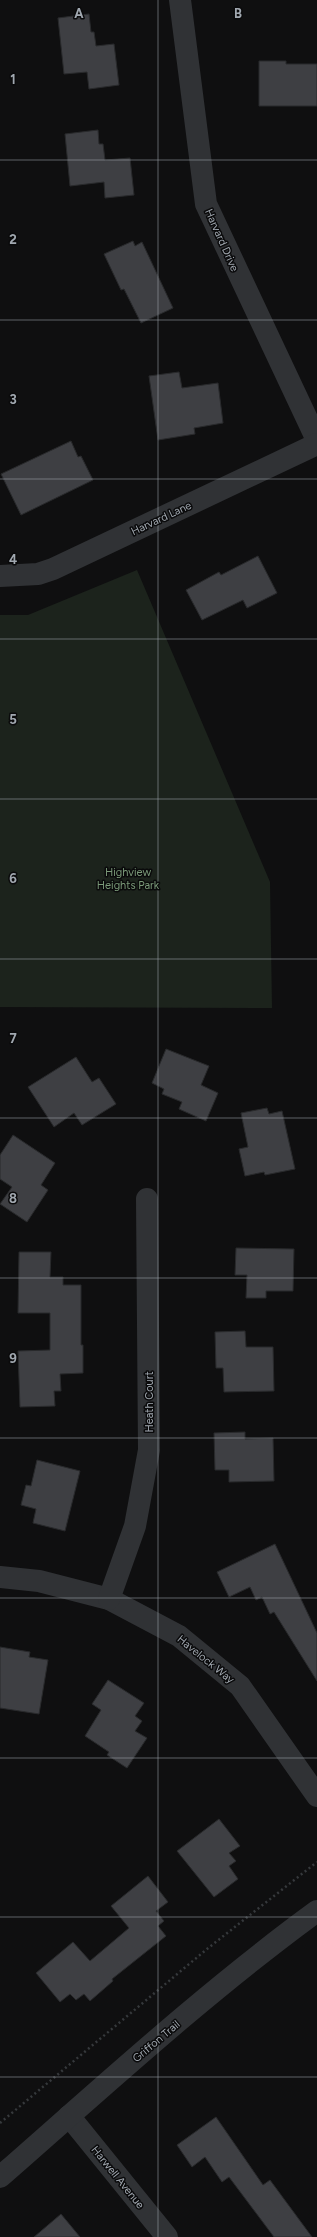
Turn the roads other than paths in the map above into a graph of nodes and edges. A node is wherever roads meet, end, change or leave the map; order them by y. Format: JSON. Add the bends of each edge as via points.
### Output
{"nodes":[{"id":1,"x":180,"y":0,"type":"edge"},
{"id":2,"x":317,"y":440,"type":"edge"},
{"id":3,"x":317,"y":444,"type":"edge"},
{"id":4,"x":0,"y":576,"type":"edge"},
{"id":5,"x":147,"y":1199,"type":"dead end"},
{"id":6,"x":0,"y":1577,"type":"edge"},
{"id":7,"x":108,"y":1599,"type":"junction"},
{"id":8,"x":317,"y":1796,"type":"edge"},
{"id":9,"x":317,"y":1911,"type":"edge"},
{"id":10,"x":69,"y":2116,"type":"junction"},
{"id":11,"x":0,"y":2177,"type":"edge"},
{"id":12,"x":167,"y":2237,"type":"edge"}],
"edges":[{"from":1,"to":2,"type":"street","name":"Harvard Drive","via":[[206,204]]},
{"from":3,"to":4,"type":"street","name":"Harvard Lane","via":[[60,566],[38,574]]},
{"from":5,"to":7,"type":"street","name":"Heath Court","via":[[149,1450],[135,1526]]},
{"from":6,"to":7,"type":"street","name":"Havelock Way","via":[[39,1581]]},
{"from":7,"to":8,"type":"street","name":"Havelock Way","via":[[179,1636],[240,1686]]},
{"from":9,"to":10,"type":"street","name":"Griffon Trail","via":[[235,1976]]},
{"from":10,"to":11,"type":"street","name":"Griffon Trail"},
{"from":10,"to":12,"type":"street","name":"Harwell Avenue"}]}
